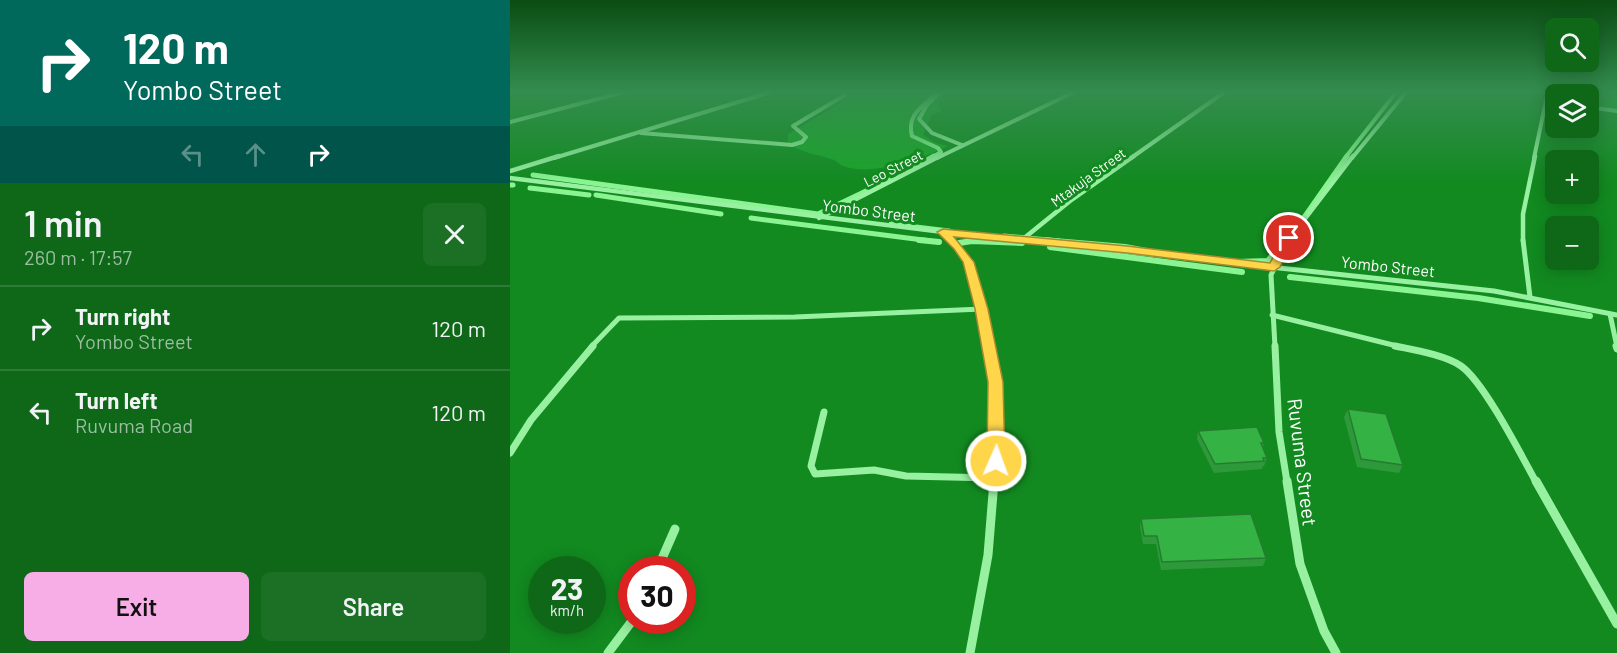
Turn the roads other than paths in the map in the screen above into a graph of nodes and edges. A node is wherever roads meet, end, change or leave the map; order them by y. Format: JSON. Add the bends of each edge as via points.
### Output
{"nodes":[{"id":1,"x":673,"y":121,"type":"edge"},
{"id":2,"x":800,"y":121,"type":"edge"},
{"id":3,"x":920,"y":121,"type":"edge"},
{"id":4,"x":1012,"y":121,"type":"edge"},
{"id":5,"x":1183,"y":121,"type":"edge"},
{"id":6,"x":1381,"y":121,"type":"edge"},
{"id":7,"x":1542,"y":121,"type":"edge"},
{"id":8,"x":638,"y":132,"type":"junction"},
{"id":9,"x":962,"y":145,"type":"junction"},
{"id":10,"x":510,"y":171,"type":"edge"},
{"id":11,"x":510,"y":178,"type":"edge"},
{"id":12,"x":818,"y":218,"type":"junction"},
{"id":13,"x":943,"y":232,"type":"junction"},
{"id":14,"x":1022,"y":240,"type":"junction"},
{"id":15,"x":1274,"y":267,"type":"junction"},
{"id":16,"x":1530,"y":297,"type":"junction"},
{"id":17,"x":982,"y":309,"type":"junction"},
{"id":18,"x":1272,"y":315,"type":"junction"},
{"id":19,"x":1613,"y":315,"type":"edge"},
{"id":20,"x":1617,"y":349,"type":"edge"},
{"id":21,"x":824,"y":412,"type":"dead end"},
{"id":22,"x":510,"y":453,"type":"edge"},
{"id":23,"x":994,"y":478,"type":"junction"},
{"id":24,"x":675,"y":529,"type":"dead end"},
{"id":25,"x":663,"y":556,"type":"edge"},
{"id":26,"x":1617,"y":624,"type":"edge"},
{"id":27,"x":622,"y":634,"type":"edge"},
{"id":28,"x":608,"y":653,"type":"edge"},
{"id":29,"x":970,"y":653,"type":"edge"},
{"id":30,"x":1336,"y":653,"type":"edge"}],
"edges":[{"from":1,"to":8,"type":"street"},
{"from":2,"to":8,"type":"street","via":[[793,126],[806,137],[792,145]]},
{"from":3,"to":9,"type":"street","via":[[936,136]]},
{"from":4,"to":9,"type":"street","name":"Leo Street"},
{"from":5,"to":14,"type":"street","name":"Mtakuja Street"},
{"from":6,"to":15,"type":"street","via":[[1289,238]]},
{"from":7,"to":16,"type":"street","via":[[1523,214],[1523,254]]},
{"from":8,"to":10,"type":"street"},
{"from":9,"to":12,"type":"street","name":"Leo Street"},
{"from":11,"to":12,"type":"street","name":"Yombo Street"},
{"from":12,"to":13,"type":"street","name":"Yombo Street"},
{"from":13,"to":14,"type":"street","name":"Yombo Street"},
{"from":13,"to":17,"type":"street","via":[[968,262]]},
{"from":14,"to":15,"type":"street","name":"Yombo Street"},
{"from":15,"to":16,"type":"street","name":"Yombo Street"},
{"from":15,"to":18,"type":"street","name":"Ruvuma Street"},
{"from":16,"to":19,"type":"street","name":"Yombo Street"},
{"from":17,"to":22,"type":"street","via":[[795,317],[620,318],[531,420]]},
{"from":17,"to":23,"type":"street","via":[[996,382]]},
{"from":18,"to":26,"type":"street","via":[[1461,366],[1503,423]]},
{"from":18,"to":30,"type":"street","name":"Ruvuma Street","via":[[1279,432],[1300,564]]},
{"from":19,"to":20,"type":"street"},
{"from":21,"to":23,"type":"street","via":[[812,466],[815,474],[874,470],[906,476]]},
{"from":23,"to":29,"type":"street","via":[[988,555]]},
{"from":24,"to":25,"type":"street"},
{"from":27,"to":28,"type":"street"}]}
